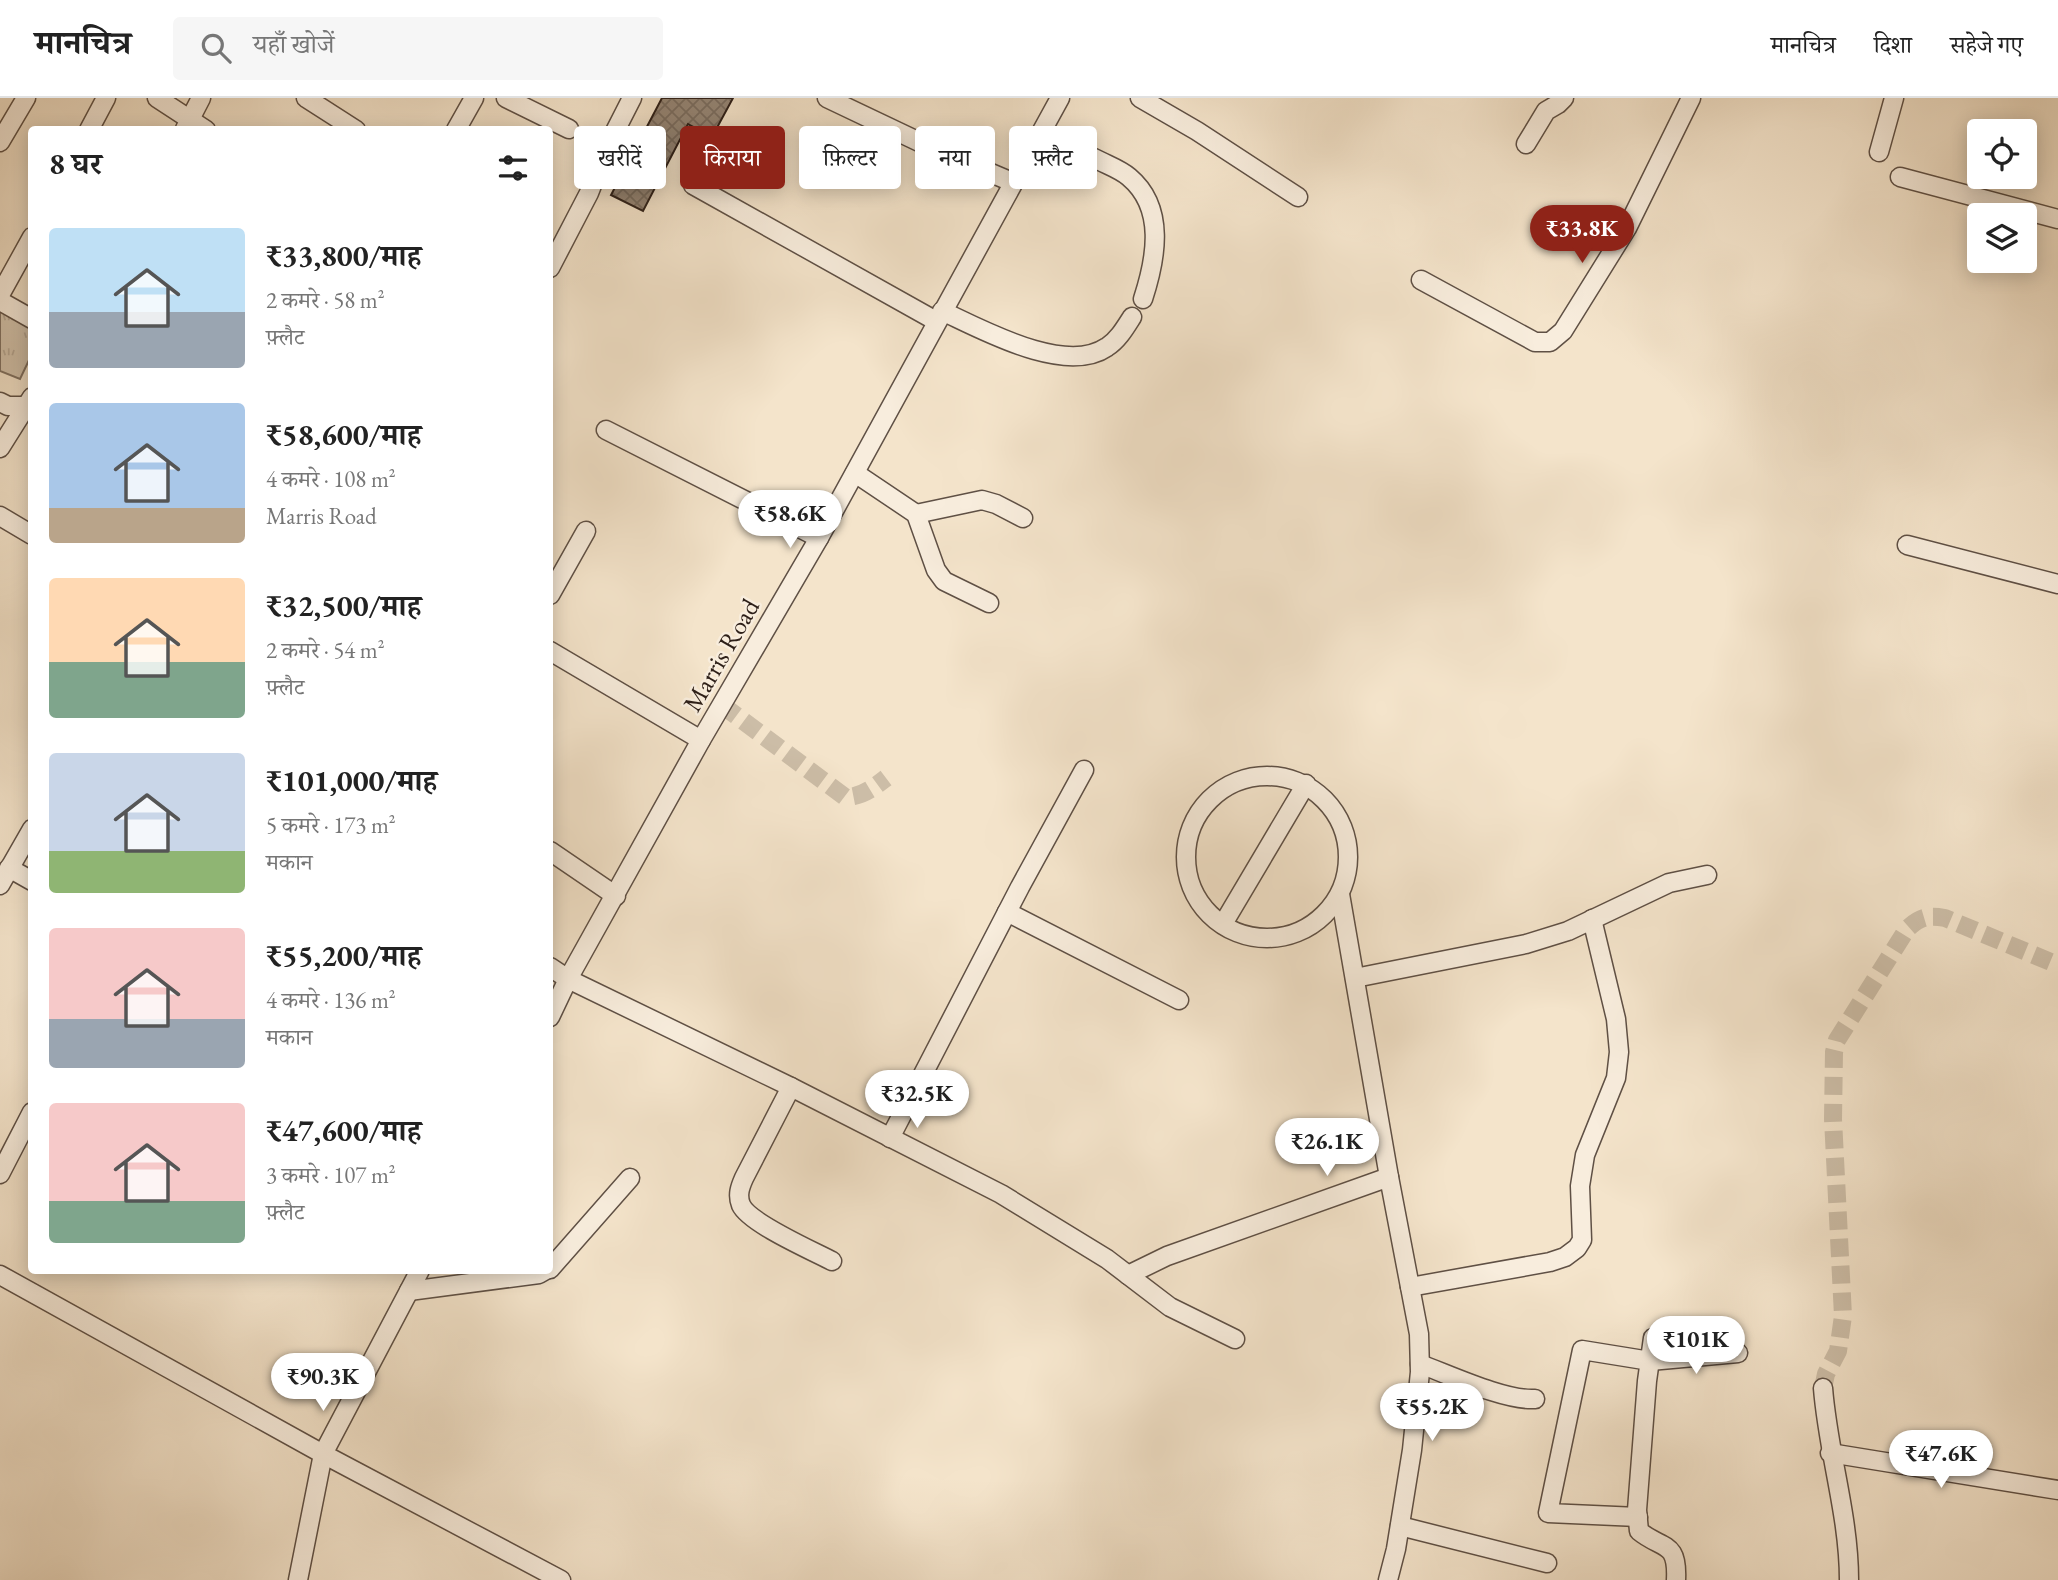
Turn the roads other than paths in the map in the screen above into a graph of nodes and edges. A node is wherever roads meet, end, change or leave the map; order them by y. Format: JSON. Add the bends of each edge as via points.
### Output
{"nodes":[{"id":1,"x":26,"y":98,"type":"edge"},
{"id":2,"x":106,"y":98,"type":"edge"},
{"id":3,"x":157,"y":98,"type":"edge"},
{"id":4,"x":201,"y":98,"type":"edge"},
{"id":5,"x":306,"y":98,"type":"edge"},
{"id":6,"x":474,"y":98,"type":"edge"},
{"id":7,"x":506,"y":98,"type":"edge"},
{"id":8,"x":632,"y":98,"type":"edge"},
{"id":9,"x":827,"y":98,"type":"edge"},
{"id":10,"x":1060,"y":98,"type":"edge"},
{"id":11,"x":1140,"y":98,"type":"edge"},
{"id":12,"x":1564,"y":98,"type":"edge"},
{"id":13,"x":1691,"y":98,"type":"edge"},
{"id":14,"x":1894,"y":98,"type":"edge"},
{"id":15,"x":187,"y":124,"type":"edge"},
{"id":16,"x":91,"y":126,"type":"edge"},
{"id":17,"x":350,"y":126,"type":"edge"},
{"id":18,"x":458,"y":126,"type":"edge"},
{"id":19,"x":1045,"y":126,"type":"edge"},
{"id":20,"x":569,"y":129,"type":"dead end"},
{"id":21,"x":0,"y":142,"type":"edge"},
{"id":22,"x":1526,"y":144,"type":"dead end"},
{"id":23,"x":1879,"y":152,"type":"dead end"},
{"id":24,"x":1097,"y":160,"type":"edge"},
{"id":25,"x":1900,"y":177,"type":"dead end"},
{"id":26,"x":1009,"y":181,"type":"edge"},
{"id":27,"x":1009,"y":188,"type":"edge"},
{"id":28,"x":701,"y":189,"type":"edge"},
{"id":29,"x":1298,"y":197,"type":"dead end"},
{"id":30,"x":2058,"y":219,"type":"edge"},
{"id":31,"x":28,"y":244,"type":"edge"},
{"id":32,"x":553,"y":254,"type":"edge"},
{"id":33,"x":1421,"y":280,"type":"dead end"},
{"id":34,"x":0,"y":295,"type":"edge"},
{"id":35,"x":1143,"y":299,"type":"dead end"},
{"id":36,"x":0,"y":301,"type":"edge"},
{"id":37,"x":28,"y":316,"type":"edge"},
{"id":38,"x":939,"y":316,"type":"junction"},
{"id":39,"x":1132,"y":317,"type":"dead end"},
{"id":40,"x":0,"y":402,"type":"edge"},
{"id":41,"x":28,"y":402,"type":"edge"},
{"id":42,"x":28,"y":404,"type":"edge"},
{"id":43,"x":606,"y":430,"type":"dead end"},
{"id":44,"x":0,"y":448,"type":"edge"},
{"id":45,"x":855,"y":473,"type":"junction"},
{"id":46,"x":916,"y":514,"type":"junction"},
{"id":47,"x":0,"y":516,"type":"edge"},
{"id":48,"x":1023,"y":518,"type":"dead end"},
{"id":49,"x":586,"y":531,"type":"dead end"},
{"id":50,"x":28,"y":534,"type":"edge"},
{"id":51,"x":819,"y":538,"type":"junction"},
{"id":52,"x":1907,"y":545,"type":"dead end"},
{"id":53,"x":2058,"y":584,"type":"edge"},
{"id":54,"x":553,"y":590,"type":"edge"},
{"id":55,"x":989,"y":603,"type":"dead end"},
{"id":56,"x":553,"y":653,"type":"edge"},
{"id":57,"x":701,"y":740,"type":"junction"},
{"id":58,"x":1084,"y":770,"type":"dead end"},
{"id":59,"x":1306,"y":784,"type":"junction"},
{"id":60,"x":28,"y":836,"type":"edge"},
{"id":61,"x":553,"y":853,"type":"edge"},
{"id":62,"x":9,"y":868,"type":"junction"},
{"id":63,"x":1707,"y":875,"type":"dead end"},
{"id":64,"x":28,"y":879,"type":"edge"},
{"id":65,"x":0,"y":885,"type":"edge"},
{"id":66,"x":1340,"y":894,"type":"junction"},
{"id":67,"x":616,"y":895,"type":"junction"},
{"id":68,"x":1007,"y":912,"type":"junction"},
{"id":69,"x":1592,"y":919,"type":"junction"},
{"id":70,"x":1223,"y":924,"type":"junction"},
{"id":71,"x":553,"y":969,"type":"edge"},
{"id":72,"x":1355,"y":978,"type":"junction"},
{"id":73,"x":568,"y":979,"type":"junction"},
{"id":74,"x":1179,"y":1000,"type":"dead end"},
{"id":75,"x":553,"y":1011,"type":"edge"},
{"id":76,"x":791,"y":1087,"type":"junction"},
{"id":77,"x":28,"y":1120,"type":"edge"},
{"id":78,"x":890,"y":1138,"type":"junction"},
{"id":79,"x":0,"y":1174,"type":"edge"},
{"id":80,"x":1389,"y":1177,"type":"junction"},
{"id":81,"x":630,"y":1178,"type":"dead end"},
{"id":82,"x":832,"y":1261,"type":"dead end"},
{"id":83,"x":553,"y":1264,"type":"edge"},
{"id":84,"x":417,"y":1274,"type":"edge"},
{"id":85,"x":539,"y":1274,"type":"edge"},
{"id":86,"x":0,"y":1275,"type":"edge"},
{"id":87,"x":1128,"y":1275,"type":"junction"},
{"id":88,"x":1410,"y":1287,"type":"junction"},
{"id":89,"x":409,"y":1291,"type":"junction"},
{"id":90,"x":1653,"y":1338,"type":"dead end"},
{"id":91,"x":1235,"y":1339,"type":"dead end"},
{"id":92,"x":1738,"y":1353,"type":"dead end"},
{"id":93,"x":1650,"y":1361,"type":"junction"},
{"id":94,"x":1420,"y":1364,"type":"junction"},
{"id":95,"x":1822,"y":1388,"type":"tunnel mouth"},
{"id":96,"x":1535,"y":1399,"type":"dead end"},
{"id":97,"x":1830,"y":1452,"type":"junction"},
{"id":98,"x":323,"y":1454,"type":"junction"},
{"id":99,"x":2058,"y":1490,"type":"edge"},
{"id":100,"x":1638,"y":1517,"type":"junction"},
{"id":101,"x":1400,"y":1525,"type":"junction"},
{"id":102,"x":1547,"y":1563,"type":"dead end"},
{"id":103,"x":298,"y":1580,"type":"edge"},
{"id":104,"x":561,"y":1580,"type":"edge"},
{"id":105,"x":1388,"y":1580,"type":"edge"},
{"id":106,"x":1676,"y":1580,"type":"edge"},
{"id":107,"x":1849,"y":1580,"type":"edge"}],
"edges":[{"from":1,"to":21,"type":"street"},
{"from":2,"to":16,"type":"street"},
{"from":3,"to":15,"type":"street"},
{"from":4,"to":15,"type":"street"},
{"from":5,"to":17,"type":"street"},
{"from":6,"to":18,"type":"street"},
{"from":7,"to":20,"type":"street"},
{"from":8,"to":32,"type":"street","via":[[589,193]]},
{"from":9,"to":26,"type":"street"},
{"from":10,"to":19,"type":"street","name":"Marris Road"},
{"from":11,"to":29,"type":"street"},
{"from":12,"to":22,"type":"street","via":[[1546,111]]},
{"from":13,"to":33,"type":"street","via":[[1627,228],[1563,331],[1550,342],[1535,342]]},
{"from":14,"to":23,"type":"street"},
{"from":24,"to":35,"type":"street","via":[[1128,175],[1147,198],[1152,213],[1153,265]]},
{"from":25,"to":30,"type":"street"},
{"from":27,"to":38,"type":"street","name":"Marris Road"},
{"from":28,"to":38,"type":"street"},
{"from":31,"to":34,"type":"street"},
{"from":36,"to":37,"type":"street"},
{"from":38,"to":39,"type":"street","via":[[1030,350],[1076,355],[1105,349]]},
{"from":38,"to":45,"type":"street","name":"Marris Road"},
{"from":40,"to":41,"type":"street","via":[[8,406]]},
{"from":42,"to":44,"type":"street"},
{"from":43,"to":51,"type":"street"},
{"from":45,"to":46,"type":"street"},
{"from":45,"to":51,"type":"street","name":"Marris Road"},
{"from":46,"to":48,"type":"street","via":[[982,500]]},
{"from":46,"to":55,"type":"street","via":[[944,581]]},
{"from":47,"to":50,"type":"street"},
{"from":49,"to":54,"type":"street"},
{"from":51,"to":57,"type":"street","name":"Marris Road"},
{"from":52,"to":53,"type":"street"},
{"from":56,"to":57,"type":"street"},
{"from":57,"to":67,"type":"street","name":"Marris Road"},
{"from":58,"to":68,"type":"street"},
{"from":59,"to":66,"type":"street","via":[[1330,804],[1346,832],[1349,864]]},
{"from":59,"to":70,"type":"street"},
{"from":59,"to":70,"type":"street","via":[[1275,775],[1243,778],[1215,794],[1195,818],[1185,849],[1189,881],[1204,909]]},
{"from":60,"to":62,"type":"street"},
{"from":61,"to":67,"type":"street"},
{"from":62,"to":64,"type":"street"},
{"from":62,"to":65,"type":"street"},
{"from":63,"to":69,"type":"street","via":[[1668,883]]},
{"from":66,"to":70,"type":"street","via":[[1320,919],[1292,934],[1260,938],[1239,934]]},
{"from":66,"to":72,"type":"street"},
{"from":67,"to":73,"type":"street","name":"Marris Road"},
{"from":68,"to":74,"type":"street"},
{"from":68,"to":78,"type":"street"},
{"from":69,"to":72,"type":"street","via":[[1526,944]]},
{"from":69,"to":88,"type":"street","via":[[1616,1019],[1619,1052],[1616,1078],[1585,1155],[1580,1186],[1582,1240],[1565,1257],[1550,1262]]},
{"from":71,"to":73,"type":"street"},
{"from":72,"to":80,"type":"street"},
{"from":73,"to":75,"type":"street","name":"Marris Road"},
{"from":73,"to":76,"type":"street"},
{"from":76,"to":78,"type":"street"},
{"from":76,"to":82,"type":"street","via":[[744,1178],[738,1192],[740,1204],[763,1224]]},
{"from":77,"to":79,"type":"street"},
{"from":78,"to":87,"type":"street","via":[[1001,1194]]},
{"from":80,"to":87,"type":"street","via":[[1167,1256]]},
{"from":80,"to":88,"type":"street"},
{"from":81,"to":83,"type":"street"},
{"from":84,"to":89,"type":"street"},
{"from":85,"to":89,"type":"street"},
{"from":86,"to":98,"type":"street"},
{"from":87,"to":91,"type":"street","via":[[1170,1307]]},
{"from":88,"to":94,"type":"street"},
{"from":89,"to":98,"type":"street"},
{"from":90,"to":93,"type":"street"},
{"from":92,"to":93,"type":"street"},
{"from":93,"to":100,"type":"street"},
{"from":93,"to":100,"type":"street","via":[[1582,1350],[1548,1513]]},
{"from":94,"to":96,"type":"street","via":[[1489,1389]]},
{"from":94,"to":101,"type":"street"},
{"from":95,"to":97,"type":"street"},
{"from":97,"to":99,"type":"street"},
{"from":97,"to":107,"type":"street","via":[[1849,1545]]},
{"from":98,"to":103,"type":"street"},
{"from":98,"to":104,"type":"street"},
{"from":100,"to":106,"type":"street","via":[[1639,1531],[1668,1546],[1673,1554]]},
{"from":101,"to":102,"type":"street"},
{"from":101,"to":105,"type":"street"}]}
